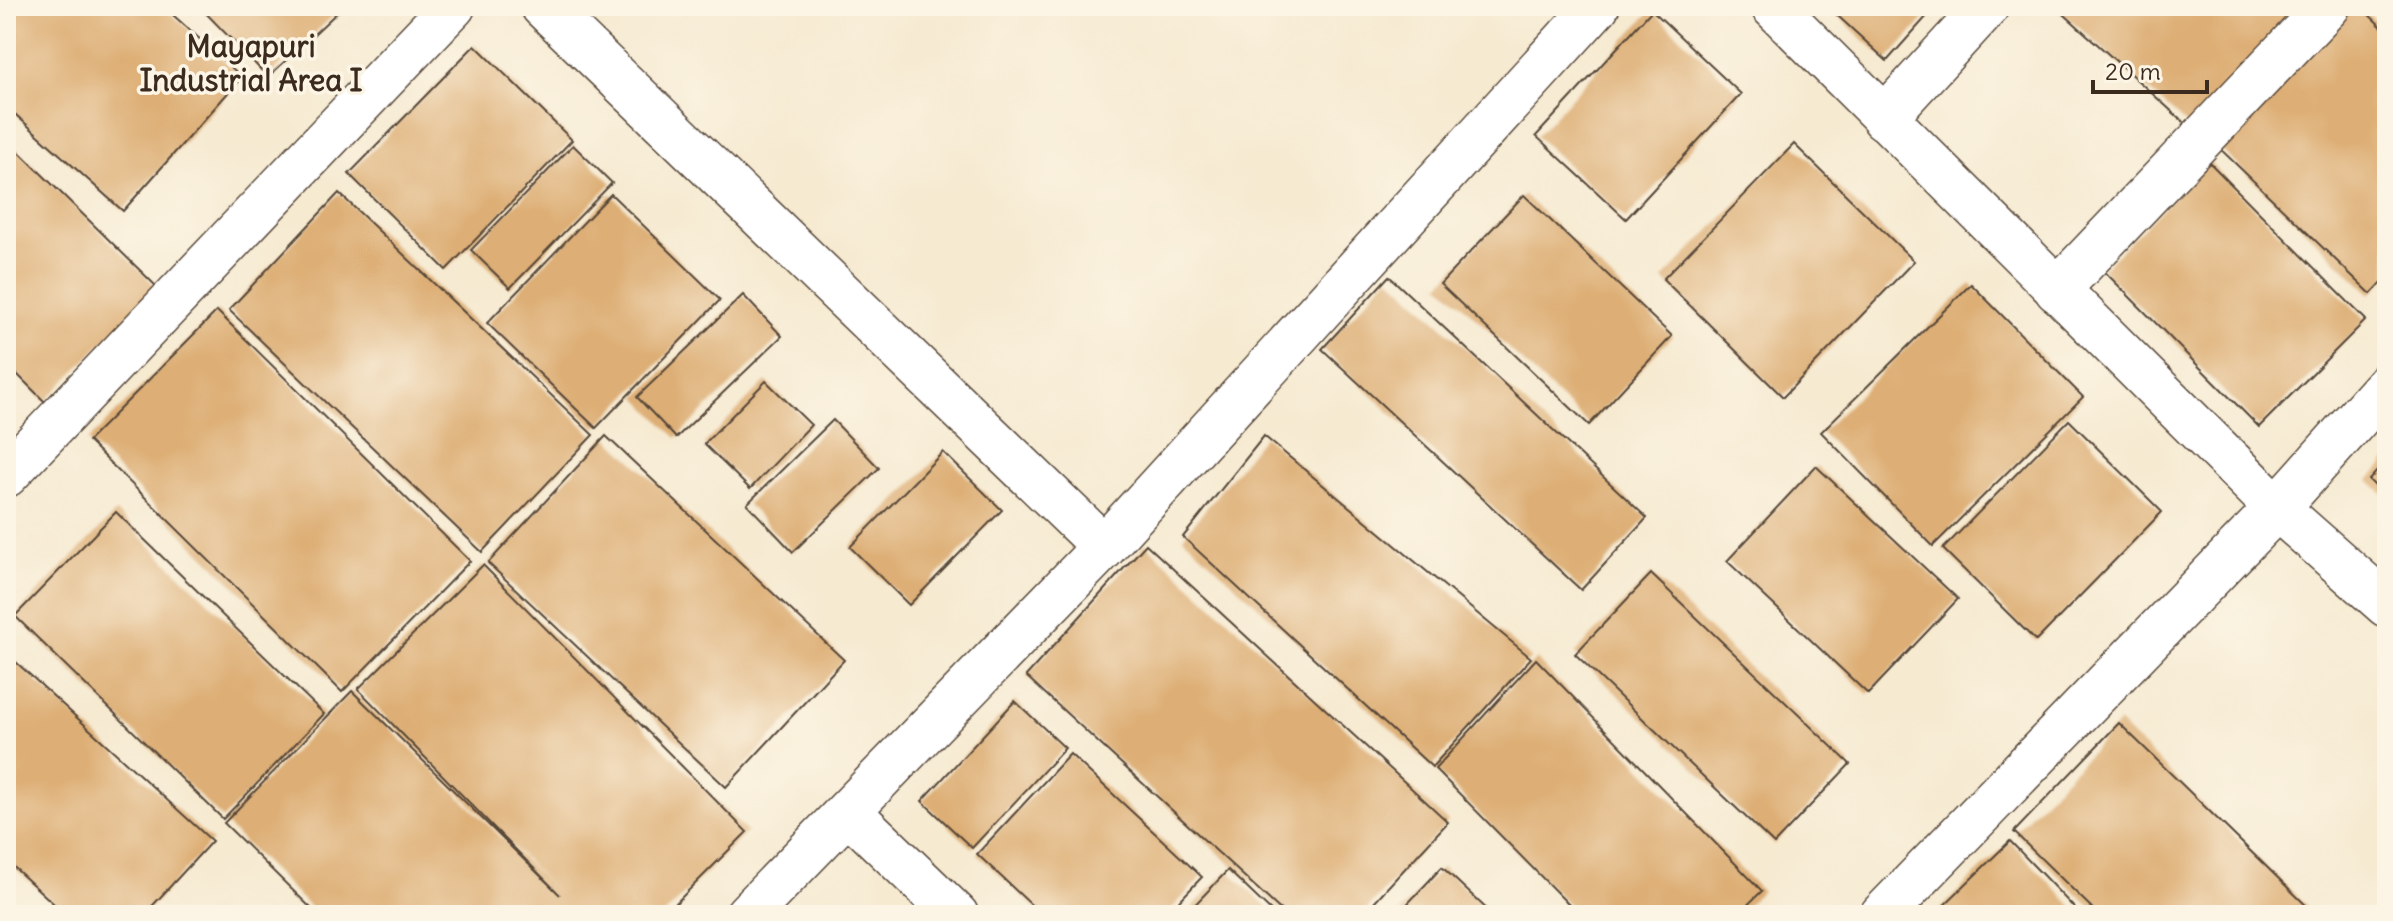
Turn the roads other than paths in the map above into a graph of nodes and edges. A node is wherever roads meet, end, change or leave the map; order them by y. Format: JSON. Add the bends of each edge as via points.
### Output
{"nodes":[{"id":1,"x":453,"y":6,"type":"edge"},
{"id":2,"x":543,"y":6,"type":"edge"},
{"id":3,"x":1597,"y":6,"type":"edge"},
{"id":4,"x":1773,"y":6,"type":"edge"},
{"id":5,"x":1987,"y":6,"type":"edge"},
{"id":6,"x":2328,"y":6,"type":"edge"},
{"id":7,"x":1884,"y":118,"type":"junction"},
{"id":8,"x":2057,"y":290,"type":"junction"},
{"id":9,"x":2387,"y":385,"type":"edge"},
{"id":10,"x":6,"y":475,"type":"edge"},
{"id":11,"x":2277,"y":508,"type":"junction"},
{"id":12,"x":1104,"y":547,"type":"junction"},
{"id":13,"x":2387,"y":605,"type":"edge"},
{"id":14,"x":849,"y":812,"type":"junction"},
{"id":15,"x":747,"y":915,"type":"edge"},
{"id":16,"x":956,"y":915,"type":"edge"},
{"id":17,"x":1882,"y":915,"type":"edge"}],
"edges":[{"from":1,"to":10,"type":"street"},
{"from":2,"to":12,"type":"street"},
{"from":3,"to":12,"type":"street"},
{"from":4,"to":7,"type":"street"},
{"from":5,"to":7,"type":"street"},
{"from":6,"to":8,"type":"street"},
{"from":7,"to":8,"type":"street"},
{"from":8,"to":11,"type":"street"},
{"from":9,"to":11,"type":"street"},
{"from":11,"to":13,"type":"street"},
{"from":11,"to":17,"type":"street"},
{"from":12,"to":14,"type":"street"},
{"from":14,"to":15,"type":"street"},
{"from":14,"to":16,"type":"street"}]}
